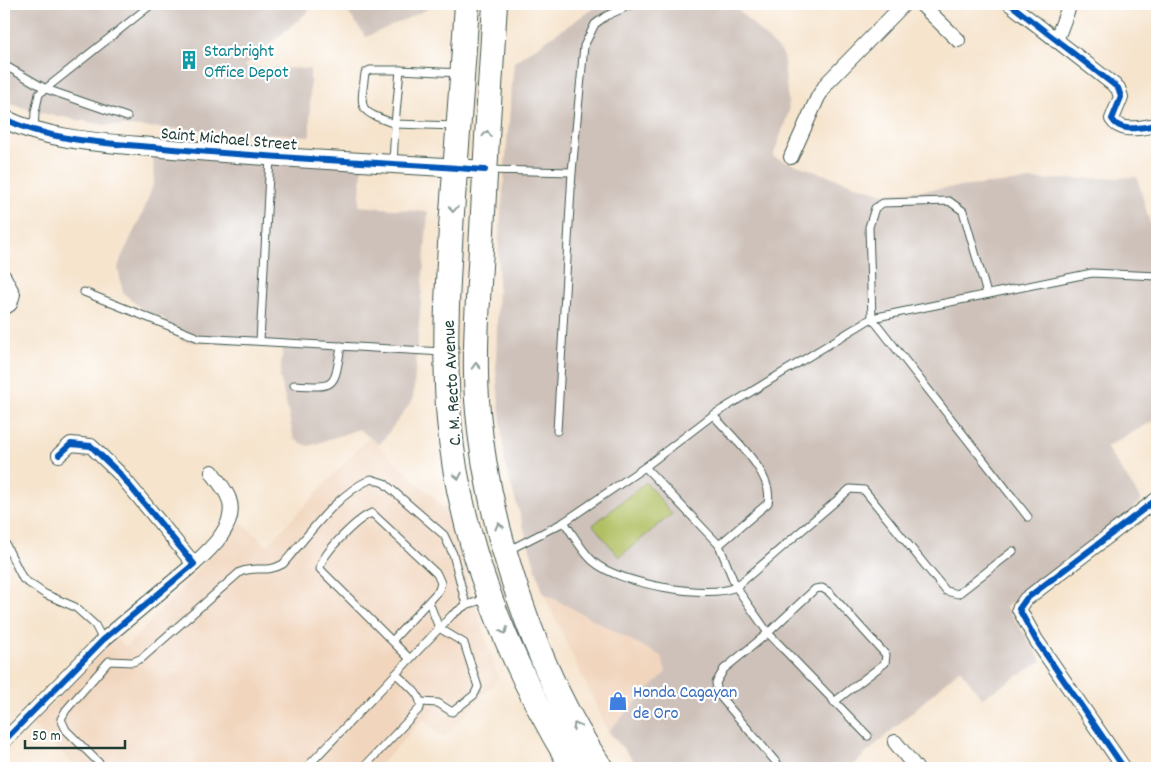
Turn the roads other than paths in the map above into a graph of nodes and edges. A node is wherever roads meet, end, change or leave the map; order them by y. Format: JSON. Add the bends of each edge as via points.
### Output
{"nodes":[{"id":1,"x":152,"y":4,"type":"edge"},
{"id":2,"x":467,"y":4,"type":"edge"},
{"id":3,"x":495,"y":4,"type":"edge"},
{"id":4,"x":633,"y":4,"type":"edge"},
{"id":5,"x":904,"y":4,"type":"edge"},
{"id":6,"x":921,"y":4,"type":"edge"},
{"id":7,"x":1010,"y":4,"type":"edge"},
{"id":8,"x":1070,"y":4,"type":"edge"},
{"id":9,"x":958,"y":40,"type":"dead end"},
{"id":10,"x":1056,"y":41,"type":"junction"},
{"id":11,"x":4,"y":65,"type":"edge"},
{"id":12,"x":400,"y":70,"type":"junction"},
{"id":13,"x":462,"y":73,"type":"junction"},
{"id":14,"x":46,"y":89,"type":"junction"},
{"id":15,"x":127,"y":117,"type":"dead end"},
{"id":16,"x":4,"y":119,"type":"edge"},
{"id":17,"x":395,"y":124,"type":"junction"},
{"id":18,"x":1157,"y":125,"type":"edge"},
{"id":19,"x":459,"y":126,"type":"junction"},
{"id":20,"x":34,"y":131,"type":"junction"},
{"id":21,"x":270,"y":157,"type":"junction"},
{"id":22,"x":791,"y":157,"type":"dead end"},
{"id":23,"x":393,"y":165,"type":"junction"},
{"id":24,"x":456,"y":168,"type":"junction"},
{"id":25,"x":485,"y":170,"type":"junction"},
{"id":26,"x":572,"y":172,"type":"junction"},
{"id":27,"x":1157,"y":276,"type":"edge"},
{"id":28,"x":4,"y":277,"type":"edge"},
{"id":29,"x":84,"y":292,"type":"dead end"},
{"id":30,"x":987,"y":294,"type":"junction"},
{"id":31,"x":4,"y":308,"type":"edge"},
{"id":32,"x":872,"y":318,"type":"junction"},
{"id":33,"x":260,"y":341,"type":"junction"},
{"id":34,"x":341,"y":346,"type":"junction"},
{"id":35,"x":446,"y":352,"type":"junction"},
{"id":36,"x":294,"y":385,"type":"dead end"},
{"id":37,"x":713,"y":415,"type":"junction"},
{"id":38,"x":557,"y":431,"type":"dead end"},
{"id":39,"x":59,"y":455,"type":"dead end"},
{"id":40,"x":644,"y":466,"type":"junction"},
{"id":41,"x":212,"y":472,"type":"dead end"},
{"id":42,"x":1157,"y":498,"type":"edge"},
{"id":43,"x":1028,"y":517,"type":"dead end"},
{"id":44,"x":564,"y":522,"type":"junction"},
{"id":45,"x":4,"y":541,"type":"edge"},
{"id":46,"x":719,"y":545,"type":"junction"},
{"id":47,"x":1013,"y":551,"type":"dead end"},
{"id":48,"x":506,"y":552,"type":"junction"},
{"id":49,"x":194,"y":564,"type":"junction"},
{"id":50,"x":736,"y":587,"type":"junction"},
{"id":51,"x":491,"y":597,"type":"junction"},
{"id":52,"x":429,"y":602,"type":"junction"},
{"id":53,"x":466,"y":605,"type":"junction"},
{"id":54,"x":439,"y":628,"type":"junction"},
{"id":55,"x":768,"y":633,"type":"junction"},
{"id":56,"x":103,"y":640,"type":"junction"},
{"id":57,"x":392,"y":641,"type":"junction"},
{"id":58,"x":410,"y":659,"type":"junction"},
{"id":59,"x":396,"y":674,"type":"junction"},
{"id":60,"x":421,"y":702,"type":"junction"},
{"id":61,"x":834,"y":702,"type":"junction"},
{"id":62,"x":868,"y":736,"type":"dead end"},
{"id":63,"x":4,"y":741,"type":"edge"},
{"id":64,"x":895,"y":742,"type":"dead end"},
{"id":65,"x":104,"y":768,"type":"edge"},
{"id":66,"x":306,"y":768,"type":"edge"},
{"id":67,"x":363,"y":768,"type":"edge"},
{"id":68,"x":573,"y":768,"type":"edge"},
{"id":69,"x":601,"y":768,"type":"edge"},
{"id":70,"x":781,"y":768,"type":"edge"},
{"id":71,"x":916,"y":768,"type":"edge"},
{"id":72,"x":1124,"y":768,"type":"edge"}],
"edges":[{"from":1,"to":14,"type":"lane"},
{"from":2,"to":13,"type":"highway","name":"C. M. Recto Avenue"},
{"from":25,"to":3,"type":"highway","name":"C. M. Recto Avenue","one_way":true},
{"from":4,"to":26,"type":"lane","via":[[606,16],[588,34],[584,46]]},
{"from":5,"to":22,"type":"street","via":[[827,83]]},
{"from":6,"to":9,"type":"street"},
{"from":7,"to":10,"type":"street"},
{"from":8,"to":10,"type":"street"},
{"from":10,"to":18,"type":"street","via":[[1118,88],[1121,97],[1112,119],[1115,124],[1129,128]]},
{"from":11,"to":14,"type":"lane"},
{"from":12,"to":13,"type":"lane"},
{"from":12,"to":17,"type":"lane"},
{"from":12,"to":17,"type":"lane","via":[[370,70],[365,73],[361,102],[368,114]]},
{"from":13,"to":19,"type":"highway","name":"C. M. Recto Avenue"},
{"from":14,"to":15,"type":"lane"},
{"from":14,"to":20,"type":"lane","via":[[38,96]]},
{"from":16,"to":20,"type":"street","name":"Saint Michael Street"},
{"from":17,"to":19,"type":"lane"},
{"from":17,"to":23,"type":"lane"},
{"from":19,"to":24,"type":"highway","name":"C. M. Recto Avenue"},
{"from":20,"to":21,"type":"street","name":"Saint Michael Street","via":[[101,142]]},
{"from":21,"to":23,"type":"street","name":"Saint Michael Street"},
{"from":21,"to":33,"type":"lane"},
{"from":23,"to":24,"type":"street","name":"Saint Michael Street"},
{"from":24,"to":25,"type":"street","name":"Saint Michael Street"},
{"from":24,"to":35,"type":"highway","name":"C. M. Recto Avenue","one_way":true},
{"from":25,"to":26,"type":"lane"},
{"from":48,"to":25,"type":"highway","name":"C. M. Recto Avenue","one_way":true,"via":[[488,475],[478,412],[475,365]]},
{"from":26,"to":38,"type":"lane"},
{"from":27,"to":30,"type":"lane","via":[[1092,273]]},
{"from":28,"to":31,"type":"street","via":[[13,294],[10,304]]},
{"from":29,"to":33,"type":"lane","via":[[199,338]]},
{"from":30,"to":32,"type":"lane"},
{"from":30,"to":32,"type":"lane","via":[[963,210],[957,204],[949,201],[883,203],[875,208],[869,227]]},
{"from":32,"to":37,"type":"lane"},
{"from":32,"to":43,"type":"lane"},
{"from":33,"to":34,"type":"lane"},
{"from":34,"to":35,"type":"lane"},
{"from":34,"to":36,"type":"lane","via":[[332,384],[325,387]]},
{"from":35,"to":51,"type":"highway","name":"C. M. Recto Avenue","one_way":true,"via":[[449,422],[456,465],[465,511]]},
{"from":37,"to":40,"type":"lane"},
{"from":37,"to":46,"type":"lane","via":[[758,467],[770,495],[768,503],[759,512]]},
{"from":39,"to":49,"type":"street","via":[[71,444],[91,446],[119,472]]},
{"from":40,"to":44,"type":"lane"},
{"from":40,"to":46,"type":"lane"},
{"from":41,"to":49,"type":"street","via":[[229,498],[230,514],[220,535]]},
{"from":42,"to":72,"type":"street","via":[[1026,599],[1019,609],[1036,640]]},
{"from":44,"to":48,"type":"lane"},
{"from":44,"to":50,"type":"lane","via":[[594,562],[613,573],[632,580],[700,592],[720,592]]},
{"from":45,"to":56,"type":"lane","via":[[24,579],[45,594],[75,607],[95,625]]},
{"from":46,"to":50,"type":"lane"},
{"from":47,"to":50,"type":"lane","via":[[958,594],[952,594],[946,591],[864,490],[850,489]]},
{"from":69,"to":48,"type":"highway","name":"C. M. Recto Avenue","one_way":true,"via":[[542,660]]},
{"from":49,"to":56,"type":"street"},
{"from":50,"to":55,"type":"lane"},
{"from":51,"to":53,"type":"lane"},
{"from":51,"to":68,"type":"highway","name":"C. M. Recto Avenue","one_way":true,"via":[[522,671]]},
{"from":52,"to":54,"type":"lane"},
{"from":52,"to":57,"type":"lane"},
{"from":52,"to":57,"type":"lane","via":[[440,590],[437,574],[379,518],[372,513],[365,516],[320,562],[320,569]]},
{"from":53,"to":54,"type":"lane"},
{"from":53,"to":65,"type":"lane","via":[[453,554],[444,535],[384,483],[371,479],[358,484],[283,564],[272,570],[252,568],[240,572],[142,658],[133,662],[109,661],[61,719],[66,730]]},
{"from":54,"to":58,"type":"lane"},
{"from":54,"to":60,"type":"lane","via":[[464,643],[478,687],[474,695],[452,712],[438,703]]},
{"from":55,"to":61,"type":"lane"},
{"from":55,"to":61,"type":"lane","via":[[815,589],[829,592],[886,655],[885,663]]},
{"from":55,"to":70,"type":"lane","via":[[724,669],[716,683],[718,694]]},
{"from":56,"to":63,"type":"street"},
{"from":57,"to":58,"type":"lane"},
{"from":58,"to":59,"type":"lane"},
{"from":59,"to":60,"type":"lane"},
{"from":59,"to":66,"type":"lane"},
{"from":60,"to":67,"type":"lane","via":[[420,708]]},
{"from":61,"to":62,"type":"lane"},
{"from":64,"to":71,"type":"street"}]}
